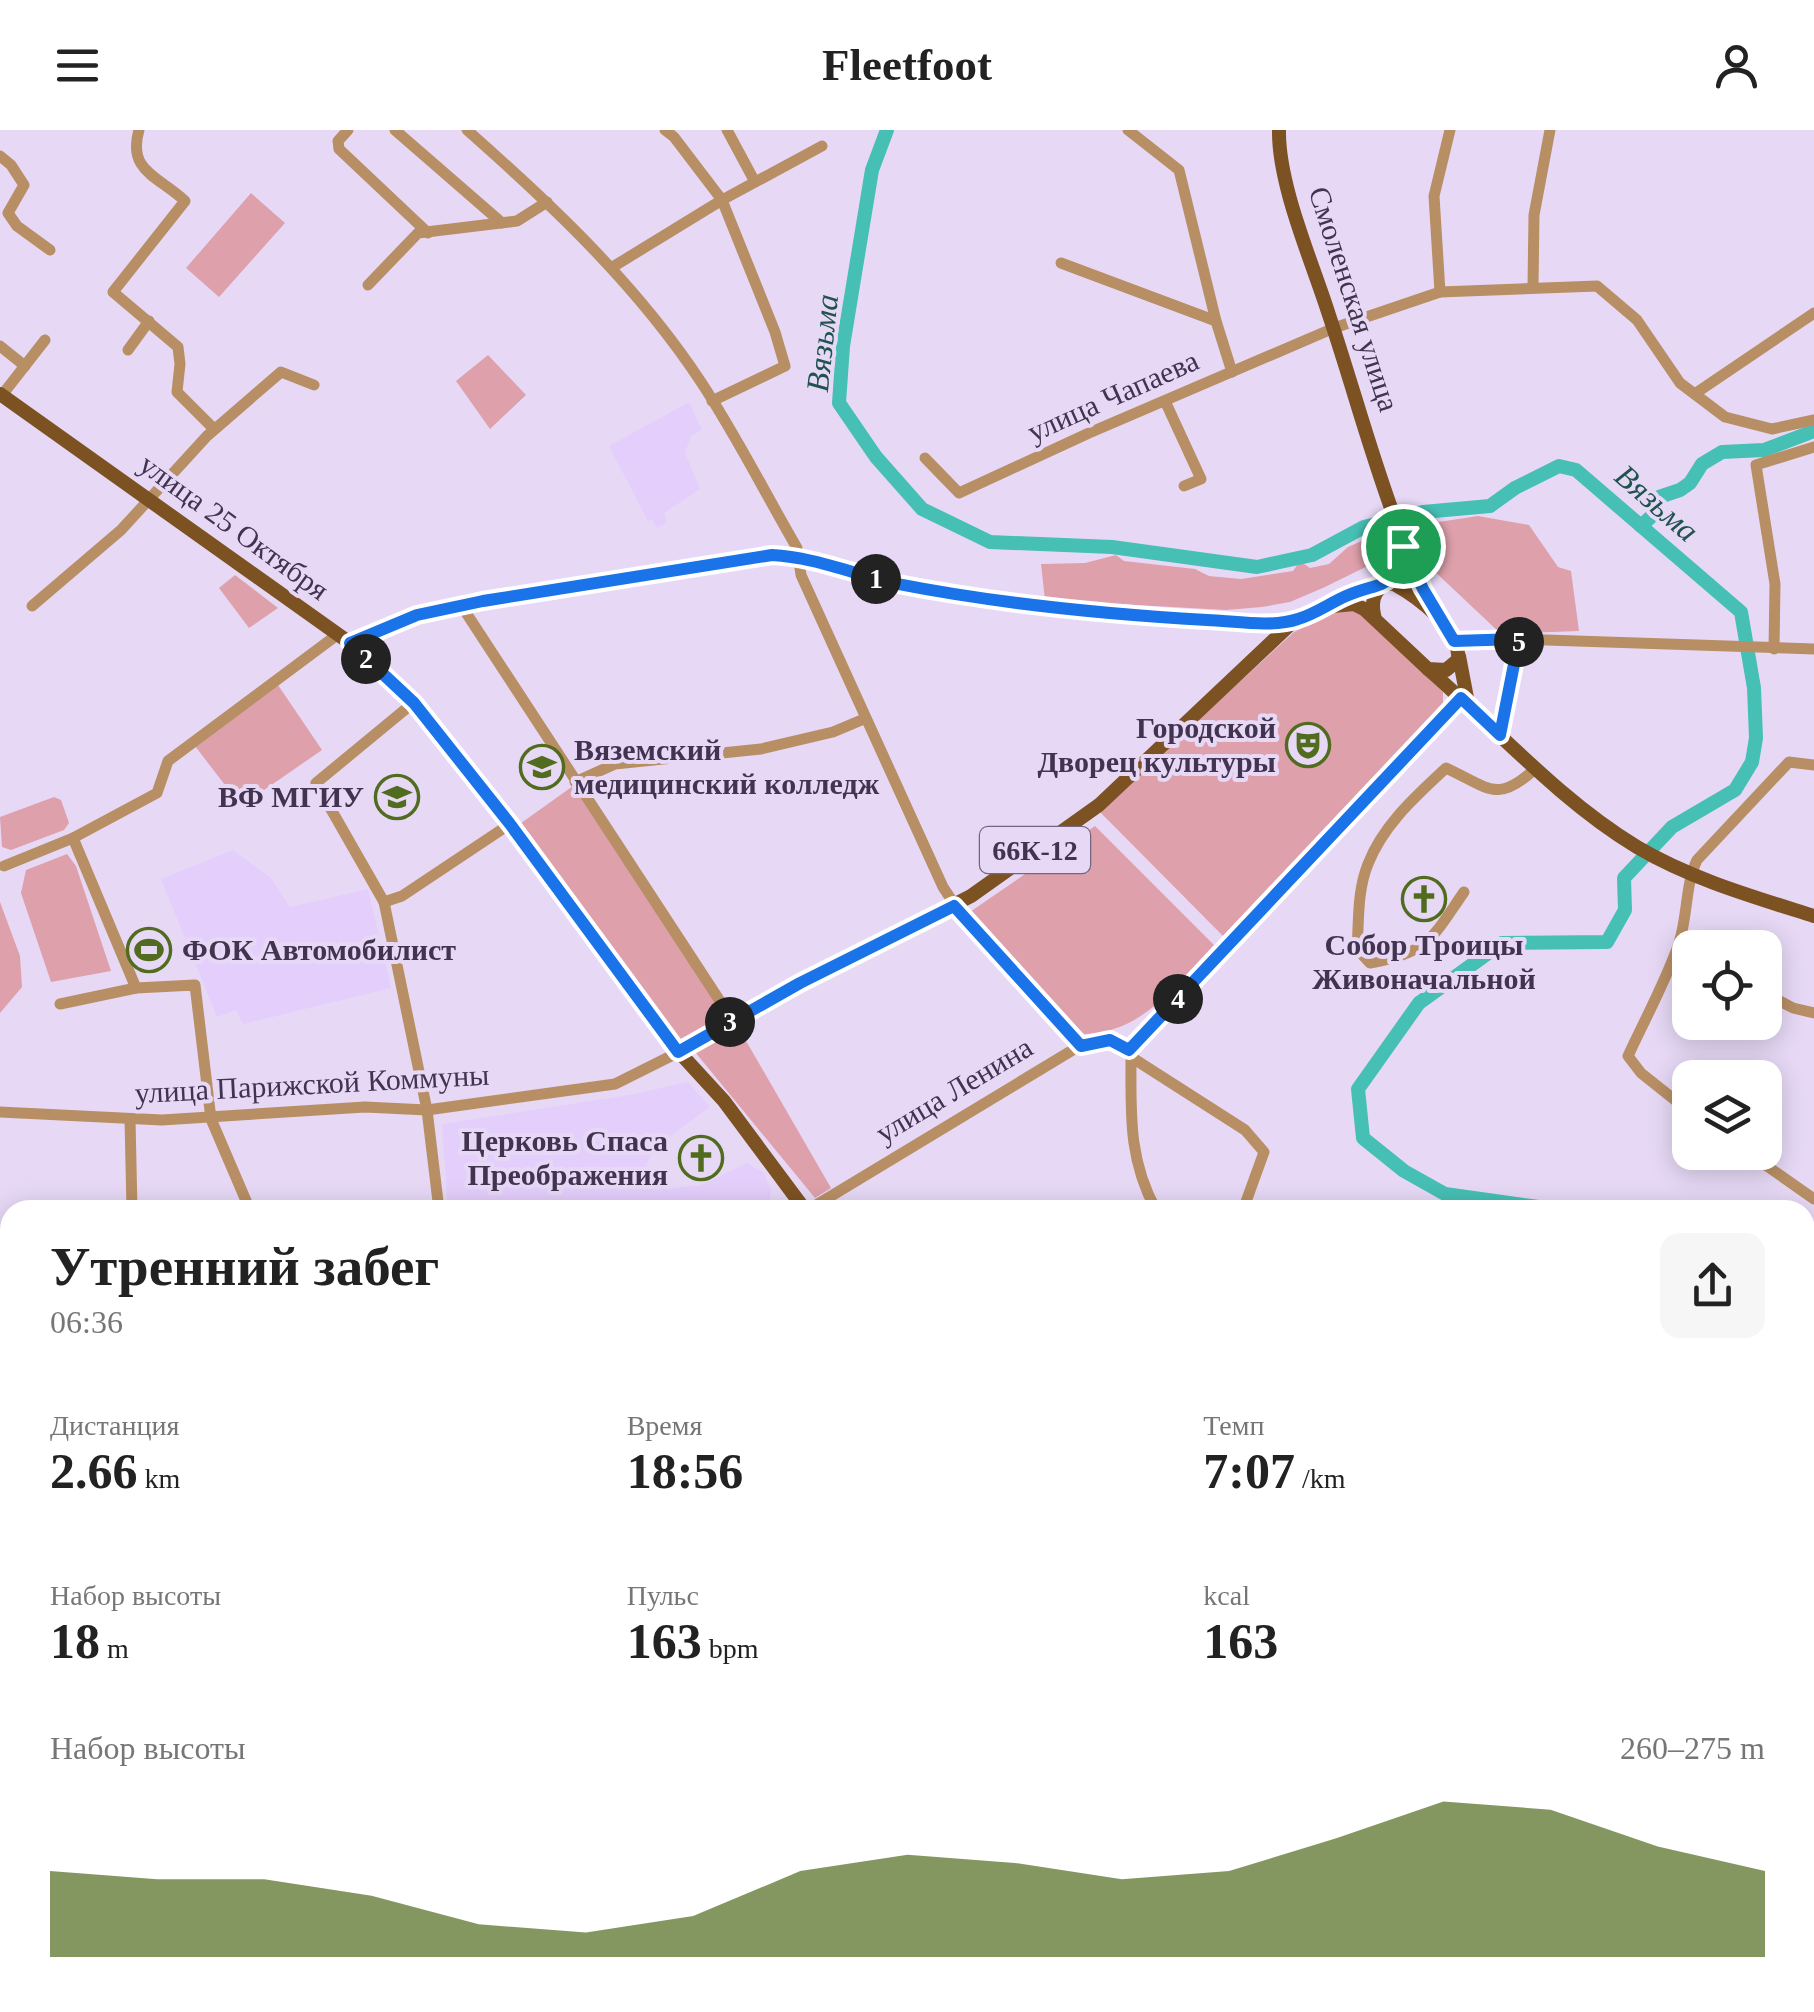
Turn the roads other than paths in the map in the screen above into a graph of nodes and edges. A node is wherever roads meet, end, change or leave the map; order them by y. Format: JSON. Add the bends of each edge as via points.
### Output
{"nodes":[{"id":1,"x":138,"y":130,"type":"edge"},
{"id":2,"x":348,"y":130,"type":"edge"},
{"id":3,"x":396,"y":130,"type":"edge"},
{"id":4,"x":467,"y":130,"type":"edge"},
{"id":5,"x":665,"y":130,"type":"edge"},
{"id":6,"x":727,"y":130,"type":"edge"},
{"id":7,"x":1128,"y":130,"type":"edge"},
{"id":8,"x":1278,"y":130,"type":"edge"},
{"id":9,"x":1450,"y":130,"type":"edge"},
{"id":10,"x":1550,"y":130,"type":"edge"},
{"id":11,"x":822,"y":146,"type":"dead end"},
{"id":12,"x":0,"y":156,"type":"edge"},
{"id":13,"x":755,"y":182,"type":"junction"},
{"id":14,"x":722,"y":200,"type":"junction"},
{"id":15,"x":547,"y":202,"type":"junction"},
{"id":16,"x":502,"y":223,"type":"junction"},
{"id":17,"x":429,"y":233,"type":"junction"},
{"id":18,"x":50,"y":250,"type":"dead end"},
{"id":19,"x":1061,"y":264,"type":"dead end"},
{"id":20,"x":611,"y":268,"type":"junction"},
{"id":21,"x":368,"y":286,"type":"dead end"},
{"id":22,"x":1532,"y":287,"type":"junction"},
{"id":23,"x":1440,"y":292,"type":"junction"},
{"id":24,"x":1814,"y":313,"type":"edge"},
{"id":25,"x":149,"y":320,"type":"junction"},
{"id":26,"x":1216,"y":321,"type":"junction"},
{"id":27,"x":1334,"y":328,"type":"junction"},
{"id":28,"x":45,"y":340,"type":"dead end"},
{"id":29,"x":0,"y":346,"type":"edge"},
{"id":30,"x":128,"y":350,"type":"dead end"},
{"id":31,"x":25,"y":366,"type":"junction"},
{"id":32,"x":1232,"y":372,"type":"junction"},
{"id":33,"x":314,"y":385,"type":"dead end"},
{"id":34,"x":1,"y":394,"type":"edge"},
{"id":35,"x":1696,"y":394,"type":"junction"},
{"id":36,"x":1165,"y":400,"type":"junction"},
{"id":37,"x":712,"y":401,"type":"junction"},
{"id":38,"x":1814,"y":420,"type":"edge"},
{"id":39,"x":214,"y":429,"type":"junction"},
{"id":40,"x":1814,"y":447,"type":"edge"},
{"id":41,"x":925,"y":458,"type":"dead end"},
{"id":42,"x":1184,"y":486,"type":"dead end"},
{"id":43,"x":148,"y":499,"type":"junction"},
{"id":44,"x":1402,"y":544,"type":"junction"},
{"id":45,"x":797,"y":556,"type":"junction"},
{"id":46,"x":1383,"y":585,"type":"junction"},
{"id":47,"x":32,"y":606,"type":"dead end"},
{"id":48,"x":461,"y":606,"type":"junction"},
{"id":49,"x":1317,"y":610,"type":"junction"},
{"id":50,"x":1376,"y":619,"type":"junction"},
{"id":51,"x":1296,"y":620,"type":"junction"},
{"id":52,"x":1443,"y":624,"type":"junction"},
{"id":53,"x":344,"y":639,"type":"junction"},
{"id":54,"x":1519,"y":639,"type":"junction"},
{"id":55,"x":1456,"y":648,"type":"junction"},
{"id":56,"x":1769,"y":649,"type":"junction"},
{"id":57,"x":1814,"y":649,"type":"edge"},
{"id":58,"x":1428,"y":669,"type":"junction"},
{"id":59,"x":1465,"y":701,"type":"junction"},
{"id":60,"x":414,"y":703,"type":"junction"},
{"id":61,"x":864,"y":719,"type":"junction"},
{"id":62,"x":1500,"y":735,"type":"junction"},
{"id":63,"x":1814,"y":764,"type":"edge"},
{"id":64,"x":1536,"y":768,"type":"junction"},
{"id":65,"x":575,"y":782,"type":"junction"},
{"id":66,"x":510,"y":824,"type":"junction"},
{"id":67,"x":73,"y":838,"type":"junction"},
{"id":68,"x":4,"y":866,"type":"dead end"},
{"id":69,"x":1684,"y":870,"type":"junction"},
{"id":70,"x":1464,"y":892,"type":"dead end"},
{"id":71,"x":384,"y":902,"type":"junction"},
{"id":72,"x":954,"y":906,"type":"junction"},
{"id":73,"x":1814,"y":916,"type":"edge"},
{"id":74,"x":1685,"y":930,"type":"edge"},
{"id":75,"x":1672,"y":972,"type":"edge"},
{"id":76,"x":136,"y":988,"type":"junction"},
{"id":77,"x":1782,"y":1002,"type":"edge"},
{"id":78,"x":60,"y":1004,"type":"dead end"},
{"id":79,"x":1814,"y":1013,"type":"edge"},
{"id":80,"x":733,"y":1020,"type":"junction"},
{"id":81,"x":1081,"y":1046,"type":"junction"},
{"id":82,"x":678,"y":1052,"type":"junction"},
{"id":83,"x":1130,"y":1054,"type":"junction"},
{"id":84,"x":1672,"y":1098,"type":"edge"},
{"id":85,"x":426,"y":1110,"type":"junction"},
{"id":86,"x":0,"y":1112,"type":"edge"},
{"id":87,"x":130,"y":1119,"type":"junction"},
{"id":88,"x":212,"y":1119,"type":"junction"},
{"id":89,"x":1773,"y":1170,"type":"edge"},
{"id":90,"x":1814,"y":1199,"type":"edge"},
{"id":91,"x":132,"y":1200,"type":"edge"},
{"id":92,"x":246,"y":1200,"type":"edge"},
{"id":93,"x":438,"y":1200,"type":"edge"},
{"id":94,"x":798,"y":1200,"type":"edge"},
{"id":95,"x":836,"y":1200,"type":"edge"},
{"id":96,"x":1150,"y":1200,"type":"edge"},
{"id":97,"x":1247,"y":1200,"type":"edge"}],
"edges":[{"from":1,"to":25,"type":"street","via":[[136,161],[184,201],[113,292]]},
{"from":2,"to":17,"type":"street","via":[[339,148]]},
{"from":3,"to":16,"type":"street"},
{"from":4,"to":15,"type":"street"},
{"from":5,"to":14,"type":"street"},
{"from":6,"to":13,"type":"street"},
{"from":7,"to":26,"type":"street","via":[[1180,170]]},
{"from":8,"to":27,"type":"main road","name":"Смоленская улица","via":[[1278,152]]},
{"from":9,"to":23,"type":"street","via":[[1434,196]]},
{"from":10,"to":22,"type":"street","via":[[1534,215]]},
{"from":11,"to":13,"type":"street"},
{"from":12,"to":18,"type":"street","via":[[24,185],[8,213]]},
{"from":13,"to":14,"type":"street"},
{"from":14,"to":20,"type":"street"},
{"from":14,"to":37,"type":"street","via":[[785,366]]},
{"from":15,"to":16,"type":"street"},
{"from":15,"to":20,"type":"street"},
{"from":16,"to":17,"type":"street"},
{"from":17,"to":21,"type":"street","via":[[418,233]]},
{"from":19,"to":26,"type":"street"},
{"from":20,"to":37,"type":"street"},
{"from":22,"to":23,"type":"street","name":"улица Чапаева"},
{"from":22,"to":35,"type":"street","name":"улица Чапаева","via":[[1597,286],[1637,320],[1680,382]]},
{"from":23,"to":27,"type":"street","name":"улица Чапаева"},
{"from":24,"to":35,"type":"street"},
{"from":25,"to":30,"type":"street"},
{"from":25,"to":39,"type":"street","via":[[178,347],[181,399]]},
{"from":26,"to":32,"type":"street"},
{"from":27,"to":32,"type":"street","name":"улица Чапаева"},
{"from":27,"to":44,"type":"main road","name":"Смоленская улица"},
{"from":28,"to":31,"type":"street"},
{"from":29,"to":31,"type":"street"},
{"from":31,"to":34,"type":"street"},
{"from":32,"to":36,"type":"street","name":"улица Чапаева"},
{"from":33,"to":39,"type":"street","via":[[281,372]]},
{"from":34,"to":43,"type":"main road","name":"улица 25 Октября"},
{"from":35,"to":38,"type":"street","name":"улица Чапаева","via":[[1724,417],[1772,429]]},
{"from":36,"to":41,"type":"street","name":"улица Чапаева","via":[[959,493]]},
{"from":36,"to":42,"type":"street","via":[[1201,479]]},
{"from":37,"to":45,"type":"street"},
{"from":39,"to":43,"type":"street"},
{"from":40,"to":56,"type":"street","via":[[1756,465],[1775,584]]},
{"from":43,"to":47,"type":"street"},
{"from":43,"to":53,"type":"main road","name":"улица 25 Октября"},
{"from":44,"to":46,"type":"main road","via":[[1395,572]]},
{"from":44,"to":52,"type":"main road","name":"Смоленская улица"},
{"from":45,"to":48,"type":"street"},
{"from":45,"to":51,"type":"street","via":[[894,583],[1040,608]]},
{"from":45,"to":61,"type":"street"},
{"from":46,"to":49,"type":"main road","number":"66К-12"},
{"from":46,"to":50,"type":"main road","via":[[1373,599]]},
{"from":46,"to":52,"type":"main road","via":[[1406,590]]},
{"from":48,"to":53,"type":"street"},
{"from":48,"to":65,"type":"street"},
{"from":49,"to":50,"type":"main road","via":[[1354,604]]},
{"from":49,"to":51,"type":"main road","number":"66К-12"},
{"from":50,"to":58,"type":"main road"},
{"from":51,"to":72,"type":"main road","number":"66К-12","via":[[1099,805]]},
{"from":52,"to":55,"type":"main road"},
{"from":53,"to":60,"type":"main road","name":"улица 25 Октября"},
{"from":53,"to":67,"type":"street","via":[[168,761],[157,793]]},
{"from":54,"to":55,"type":"street"},
{"from":54,"to":56,"type":"street"},
{"from":54,"to":62,"type":"street"},
{"from":55,"to":58,"type":"main road","via":[[1458,660],[1446,670]]},
{"from":55,"to":59,"type":"main road"},
{"from":56,"to":57,"type":"street"},
{"from":58,"to":59,"type":"main road"},
{"from":59,"to":62,"type":"main road"},
{"from":59,"to":83,"type":"street"},
{"from":60,"to":66,"type":"main road","name":"улица 25 Октября"},
{"from":60,"to":71,"type":"street","via":[[316,783]]},
{"from":61,"to":65,"type":"street","via":[[766,748],[615,764]]},
{"from":61,"to":72,"type":"street"},
{"from":62,"to":64,"type":"main road"},
{"from":63,"to":69,"type":"street","via":[[1789,762]]},
{"from":64,"to":69,"type":"main road","via":[[1636,846]]},
{"from":64,"to":70,"type":"street","via":[[1514,789],[1497,792],[1446,768],[1400,812],[1368,862],[1357,949],[1370,963],[1404,957],[1431,941]]},
{"from":65,"to":80,"type":"street"},
{"from":66,"to":71,"type":"street"},
{"from":66,"to":82,"type":"main road","name":"улица 25 Октября"},
{"from":67,"to":68,"type":"street"},
{"from":67,"to":76,"type":"street"},
{"from":69,"to":73,"type":"main road"},
{"from":69,"to":74,"type":"street"},
{"from":71,"to":85,"type":"street"},
{"from":72,"to":80,"type":"main road","number":"66К-12"},
{"from":72,"to":81,"type":"street"},
{"from":75,"to":84,"type":"street","via":[[1628,1056]]},
{"from":76,"to":78,"type":"street"},
{"from":76,"to":88,"type":"street","via":[[195,985]]},
{"from":77,"to":79,"type":"street"},
{"from":80,"to":82,"type":"main road","number":"66К-12"},
{"from":81,"to":83,"type":"street","name":"улица Ленина","via":[[1110,1040]]},
{"from":81,"to":95,"type":"street","name":"улица Ленина"},
{"from":82,"to":85,"type":"street","name":"улица Парижской Коммуны","via":[[615,1084]]},
{"from":82,"to":94,"type":"main road","name":"улица 25 Октября"},
{"from":83,"to":96,"type":"street","via":[[1132,1148]]},
{"from":83,"to":97,"type":"street","via":[[1244,1130],[1264,1152]]},
{"from":85,"to":88,"type":"street","name":"улица Парижской Коммуны","via":[[365,1107]]},
{"from":85,"to":93,"type":"street"},
{"from":86,"to":87,"type":"street","name":"улица Парижской Коммуны"},
{"from":87,"to":88,"type":"street","name":"улица Парижской Коммуны"},
{"from":87,"to":91,"type":"street"},
{"from":88,"to":92,"type":"street"},
{"from":89,"to":90,"type":"street"}]}
